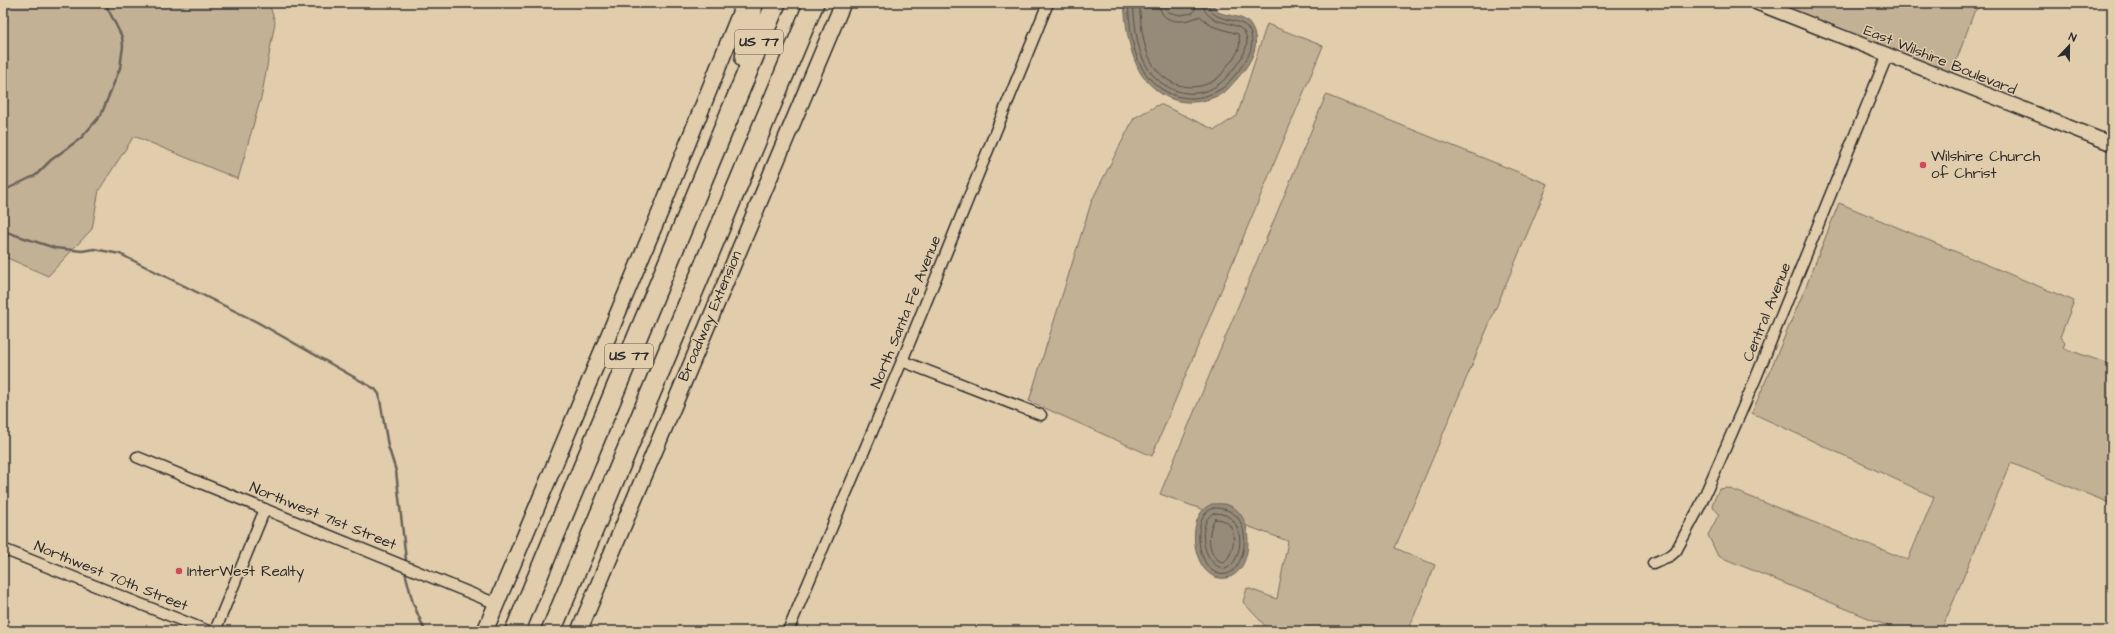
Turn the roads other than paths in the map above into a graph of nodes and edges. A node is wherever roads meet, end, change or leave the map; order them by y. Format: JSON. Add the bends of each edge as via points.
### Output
{"nodes":[{"id":1,"x":744,"y":3,"type":"edge"},
{"id":2,"x":753,"y":3,"type":"edge"},
{"id":3,"x":776,"y":3,"type":"edge"},
{"id":4,"x":814,"y":3,"type":"edge"},
{"id":5,"x":822,"y":3,"type":"edge"},
{"id":6,"x":843,"y":3,"type":"edge"},
{"id":7,"x":1048,"y":3,"type":"edge"},
{"id":8,"x":1757,"y":3,"type":"edge"},
{"id":9,"x":805,"y":25,"type":"junction"},
{"id":10,"x":1887,"y":56,"type":"junction"},
{"id":11,"x":743,"y":81,"type":"junction"},
{"id":12,"x":2112,"y":144,"type":"edge"},
{"id":13,"x":902,"y":361,"type":"junction"},
{"id":14,"x":1040,"y":415,"type":"dead end"},
{"id":15,"x":137,"y":457,"type":"dead end"},
{"id":16,"x":265,"y":509,"type":"junction"},
{"id":17,"x":3,"y":549,"type":"edge"},
{"id":18,"x":1653,"y":563,"type":"dead end"},
{"id":19,"x":497,"y":604,"type":"junction"},
{"id":20,"x":208,"y":631,"type":"edge"},
{"id":21,"x":215,"y":631,"type":"edge"},
{"id":22,"x":485,"y":631,"type":"edge"},
{"id":23,"x":515,"y":631,"type":"edge"},
{"id":24,"x":551,"y":631,"type":"edge"},
{"id":25,"x":579,"y":631,"type":"edge"},
{"id":26,"x":788,"y":631,"type":"edge"}],
"edges":[{"from":1,"to":19,"type":"main road","via":[[655,225]]},
{"from":2,"to":11,"type":"highway"},
{"from":3,"to":11,"type":"highway","number":"US 77"},
{"from":4,"to":9,"type":"highway","name":"Broadway Extension","number":"US 77"},
{"from":5,"to":9,"type":"highway"},
{"from":6,"to":25,"type":"main road","name":"Broadway Extension","via":[[734,257]]},
{"from":7,"to":13,"type":"street","name":"North Santa Fe Avenue"},
{"from":8,"to":10,"type":"street","name":"East Wilshire Boulevard"},
{"from":9,"to":24,"type":"highway","name":"Broadway Extension","number":"US 77"},
{"from":10,"to":12,"type":"street","name":"East Wilshire Boulevard"},
{"from":10,"to":18,"type":"street","name":"Central Avenue","via":[[1762,363],[1698,511],[1674,554]]},
{"from":11,"to":23,"type":"highway","number":"US 77"},
{"from":13,"to":14,"type":"street"},
{"from":13,"to":26,"type":"street","name":"North Santa Fe Avenue"},
{"from":15,"to":16,"type":"street","name":"Northwest 71st Street"},
{"from":16,"to":19,"type":"street","name":"Northwest 71st Street"},
{"from":16,"to":21,"type":"street"},
{"from":17,"to":20,"type":"street","name":"Northwest 70th Street"},
{"from":19,"to":22,"type":"main road"}]}
